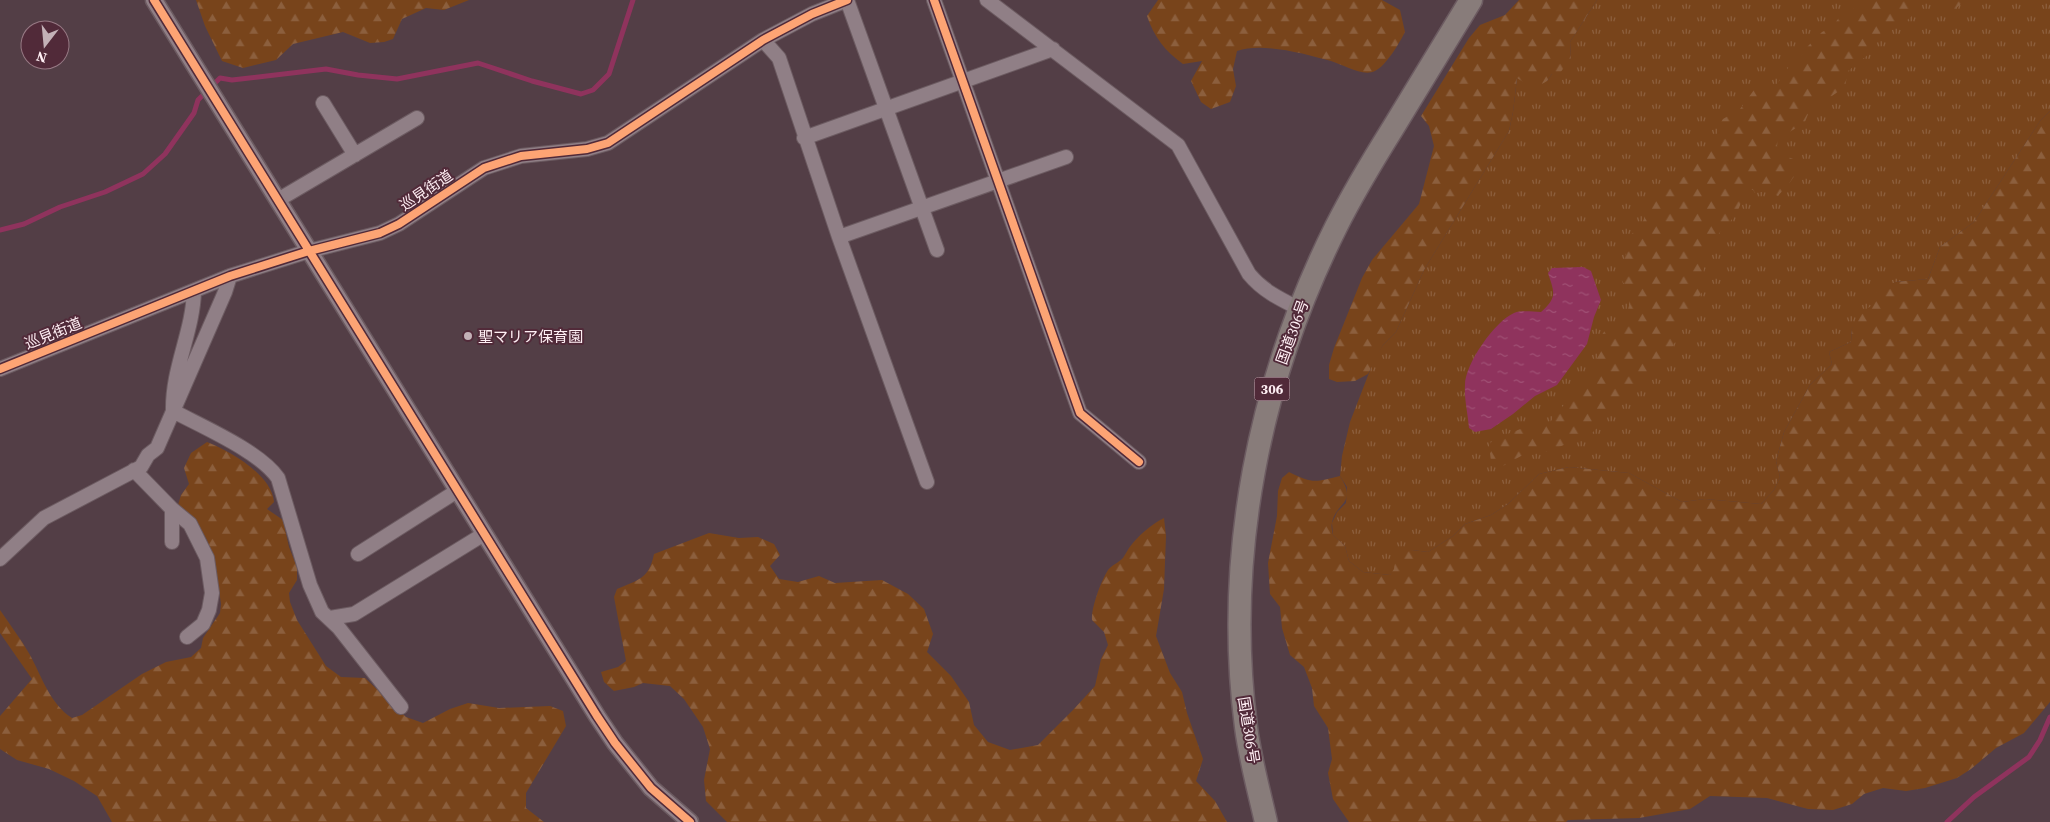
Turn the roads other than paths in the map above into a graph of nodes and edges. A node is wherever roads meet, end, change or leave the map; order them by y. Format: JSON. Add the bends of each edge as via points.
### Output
{"nodes":[{"id":1,"x":154,"y":0,"type":"edge"},
{"id":2,"x":847,"y":0,"type":"edge"},
{"id":3,"x":934,"y":0,"type":"edge"},
{"id":4,"x":987,"y":0,"type":"edge"},
{"id":5,"x":1471,"y":0,"type":"edge"},
{"id":6,"x":763,"y":40,"type":"junction"},
{"id":7,"x":1052,"y":49,"type":"junction"},
{"id":8,"x":962,"y":81,"type":"junction"},
{"id":9,"x":323,"y":103,"type":"dead end"},
{"id":10,"x":885,"y":108,"type":"junction"},
{"id":11,"x":417,"y":118,"type":"dead end"},
{"id":12,"x":804,"y":138,"type":"junction"},
{"id":13,"x":355,"y":155,"type":"junction"},
{"id":14,"x":1066,"y":157,"type":"dead end"},
{"id":15,"x":998,"y":181,"type":"junction"},
{"id":16,"x":278,"y":200,"type":"junction"},
{"id":17,"x":921,"y":208,"type":"junction"},
{"id":18,"x":839,"y":237,"type":"junction"},
{"id":19,"x":937,"y":250,"type":"dead end"},
{"id":20,"x":309,"y":251,"type":"junction"},
{"id":21,"x":230,"y":276,"type":"junction"},
{"id":22,"x":194,"y":291,"type":"junction"},
{"id":23,"x":1300,"y":309,"type":"junction"},
{"id":24,"x":0,"y":369,"type":"edge"},
{"id":25,"x":173,"y":411,"type":"junction"},
{"id":26,"x":1139,"y":462,"type":"dead end"},
{"id":27,"x":134,"y":470,"type":"junction"},
{"id":28,"x":927,"y":482,"type":"dead end"},
{"id":29,"x":457,"y":491,"type":"junction"},
{"id":30,"x":172,"y":509,"type":"junction"},
{"id":31,"x":484,"y":534,"type":"junction"},
{"id":32,"x":172,"y":542,"type":"dead end"},
{"id":33,"x":358,"y":554,"type":"dead end"},
{"id":34,"x":0,"y":559,"type":"edge"},
{"id":35,"x":330,"y":618,"type":"junction"},
{"id":36,"x":188,"y":637,"type":"dead end"},
{"id":37,"x":402,"y":707,"type":"dead end"},
{"id":38,"x":690,"y":822,"type":"edge"},
{"id":39,"x":1266,"y":822,"type":"edge"}],
"edges":[{"from":1,"to":16,"type":"street"},
{"from":2,"to":6,"type":"street","name":"巡見街道"},
{"from":2,"to":10,"type":"street"},
{"from":3,"to":8,"type":"street"},
{"from":4,"to":7,"type":"street"},
{"from":5,"to":23,"type":"highway","name":"国道306号","number":"306","via":[[1359,184],[1322,255]]},
{"from":6,"to":12,"type":"street","via":[[779,58]]},
{"from":6,"to":20,"type":"street","name":"巡見街道","via":[[608,143],[586,149],[521,156],[484,168],[400,224],[380,233]]},
{"from":7,"to":8,"type":"street"},
{"from":7,"to":23,"type":"street","via":[[1178,145],[1249,274],[1268,293]]},
{"from":8,"to":10,"type":"street"},
{"from":8,"to":15,"type":"street"},
{"from":9,"to":13,"type":"street"},
{"from":10,"to":12,"type":"street"},
{"from":10,"to":17,"type":"street"},
{"from":11,"to":13,"type":"street"},
{"from":12,"to":18,"type":"street"},
{"from":13,"to":16,"type":"street"},
{"from":14,"to":15,"type":"street"},
{"from":15,"to":17,"type":"street"},
{"from":15,"to":26,"type":"street","via":[[1080,413]]},
{"from":16,"to":20,"type":"street"},
{"from":17,"to":18,"type":"street"},
{"from":17,"to":19,"type":"street"},
{"from":18,"to":28,"type":"street"},
{"from":20,"to":21,"type":"street","name":"巡見街道"},
{"from":20,"to":29,"type":"street"},
{"from":21,"to":22,"type":"street","name":"巡見街道"},
{"from":21,"to":25,"type":"street","via":[[226,292]]},
{"from":22,"to":24,"type":"street","name":"巡見街道"},
{"from":22,"to":25,"type":"street","via":[[172,391]]},
{"from":23,"to":39,"type":"highway","name":"国道306号","number":"306","via":[[1282,355],[1261,432],[1247,511],[1242,571],[1240,618],[1245,719]]},
{"from":25,"to":27,"type":"street","via":[[157,448]]},
{"from":25,"to":35,"type":"street","via":[[249,452],[278,478],[310,585],[322,612]]},
{"from":27,"to":30,"type":"street"},
{"from":27,"to":34,"type":"street","via":[[44,518]]},
{"from":29,"to":31,"type":"street"},
{"from":29,"to":33,"type":"street"},
{"from":30,"to":32,"type":"street"},
{"from":30,"to":36,"type":"street","via":[[190,524],[204,548],[209,566],[212,593],[209,610],[203,624]]},
{"from":31,"to":35,"type":"street","via":[[354,614]]},
{"from":31,"to":38,"type":"street","via":[[614,743],[651,788]]},
{"from":35,"to":37,"type":"street"}]}
